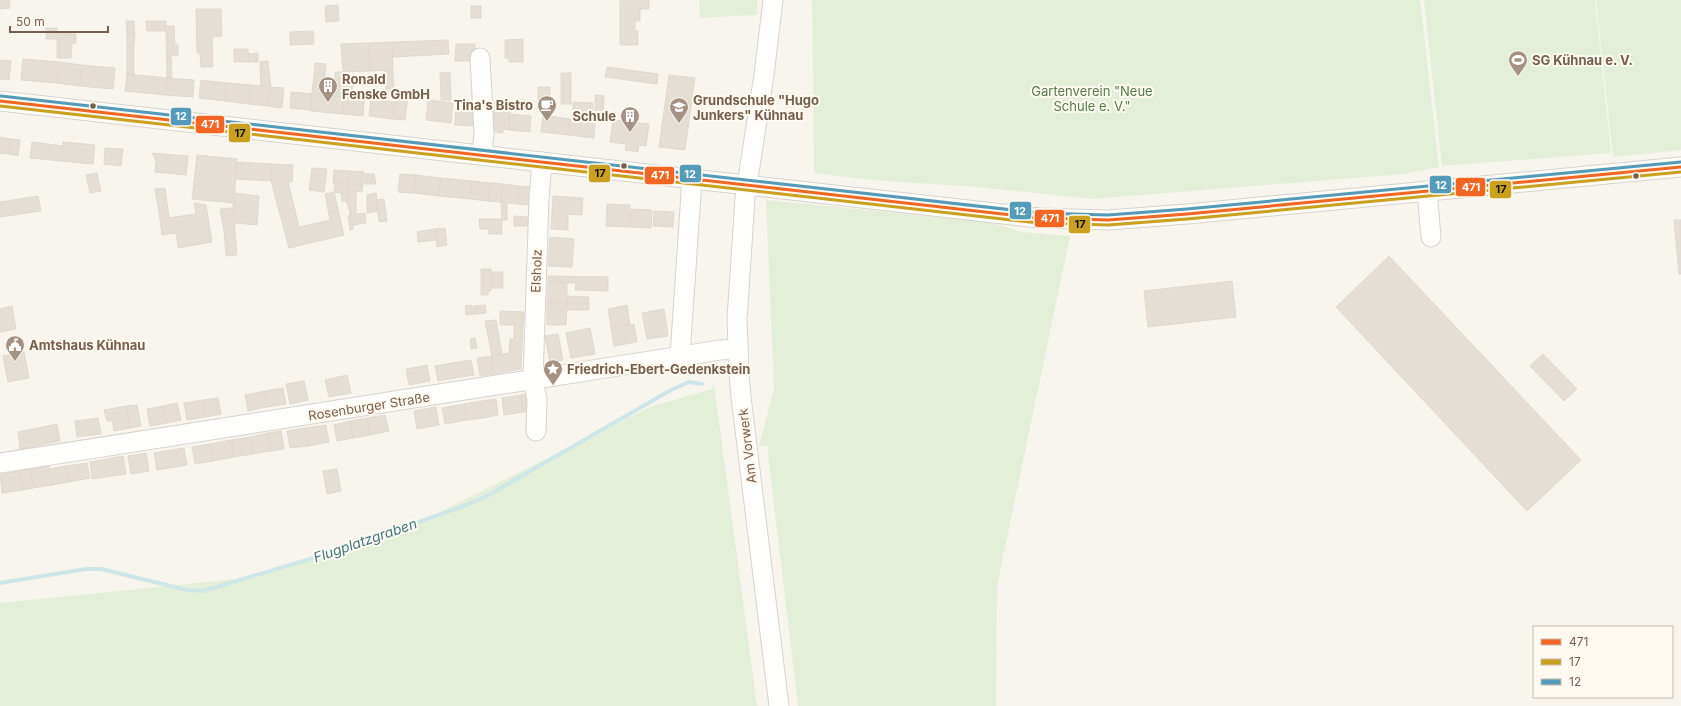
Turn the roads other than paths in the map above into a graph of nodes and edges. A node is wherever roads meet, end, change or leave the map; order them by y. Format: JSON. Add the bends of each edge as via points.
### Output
{"nodes":[{"id":1,"x":773,"y":0,"type":"edge"},
{"id":2,"x":480,"y":58,"type":"dead end"},
{"id":3,"x":0,"y":102,"type":"edge"},
{"id":4,"x":482,"y":155,"type":"junction"},
{"id":5,"x":542,"y":162,"type":"junction"},
{"id":6,"x":1681,"y":167,"type":"edge"},
{"id":7,"x":692,"y":179,"type":"junction"},
{"id":8,"x":747,"y":185,"type":"junction"},
{"id":9,"x":1427,"y":191,"type":"junction"},
{"id":10,"x":1431,"y":237,"type":"dead end"},
{"id":11,"x":738,"y":349,"type":"junction"},
{"id":12,"x":680,"y":356,"type":"junction"},
{"id":13,"x":533,"y":380,"type":"junction"},
{"id":14,"x":536,"y":430,"type":"dead end"},
{"id":15,"x":0,"y":463,"type":"edge"},
{"id":16,"x":779,"y":706,"type":"edge"}],
"edges":[{"from":1,"to":8,"type":"street","name":"Am Vorwerk"},
{"from":2,"to":4,"type":"street","via":[[484,133]]},
{"from":3,"to":4,"type":"street"},
{"from":4,"to":5,"type":"street"},
{"from":5,"to":7,"type":"street"},
{"from":5,"to":13,"type":"street","name":"Elsholz"},
{"from":6,"to":9,"type":"street"},
{"from":7,"to":8,"type":"street"},
{"from":7,"to":12,"type":"street"},
{"from":8,"to":9,"type":"street","via":[[1023,216],[1094,220],[1187,214]]},
{"from":8,"to":11,"type":"street","name":"Am Vorwerk","via":[[738,291]]},
{"from":9,"to":10,"type":"street"},
{"from":11,"to":12,"type":"street","name":"Rosenburger Straße"},
{"from":11,"to":16,"type":"street","name":"Am Vorwerk","via":[[743,411]]},
{"from":12,"to":13,"type":"street","name":"Rosenburger Straße"},
{"from":13,"to":14,"type":"street","name":"Elsholz","via":[[537,400]]},
{"from":13,"to":15,"type":"street","name":"Rosenburger Straße"}]}
